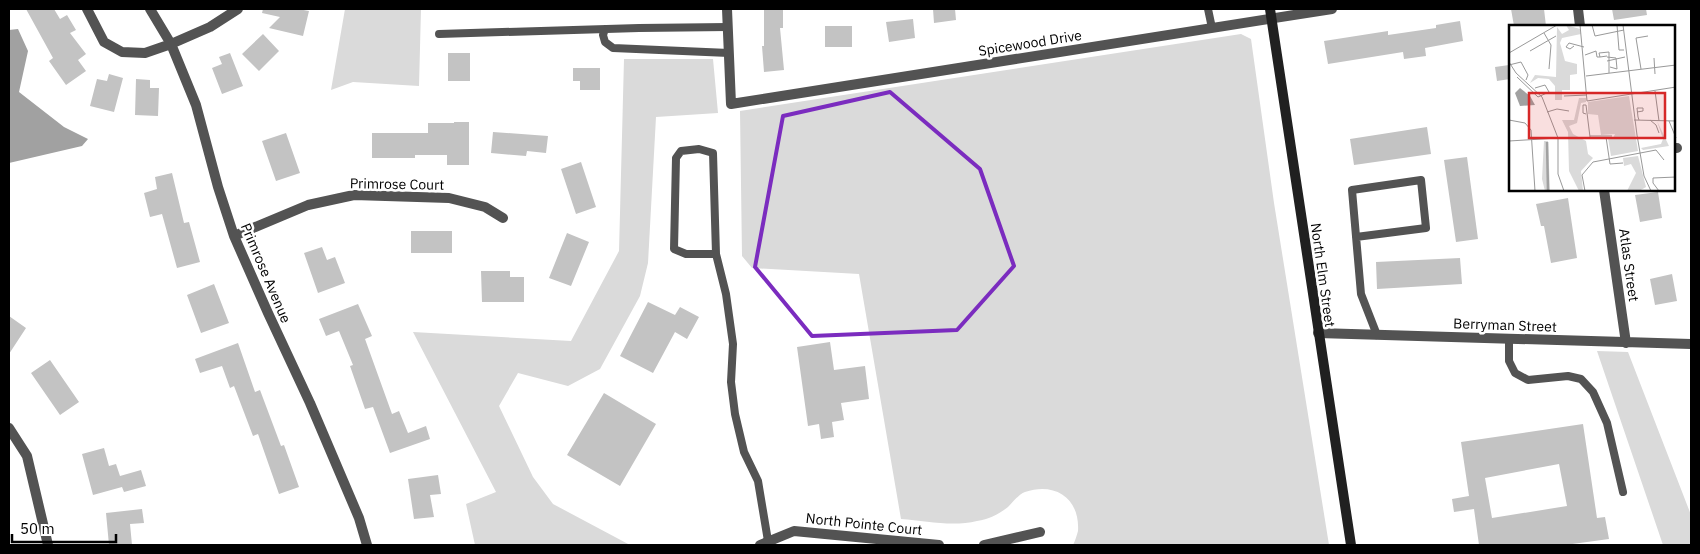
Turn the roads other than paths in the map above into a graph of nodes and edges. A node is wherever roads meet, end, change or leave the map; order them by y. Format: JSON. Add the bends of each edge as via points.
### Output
{"nodes":[{"id":1,"x":86,"y":9,"type":"edge"},
{"id":2,"x":150,"y":9,"type":"edge"},
{"id":3,"x":238,"y":9,"type":"edge"},
{"id":4,"x":727,"y":9,"type":"edge"},
{"id":5,"x":1208,"y":9,"type":"edge"},
{"id":6,"x":1332,"y":9,"type":"edge"},
{"id":7,"x":1578,"y":9,"type":"edge"},
{"id":8,"x":1271,"y":14,"type":"edge"},
{"id":9,"x":1580,"y":25,"type":"edge"},
{"id":10,"x":728,"y":27,"type":"junction"},
{"id":11,"x":1212,"y":28,"type":"junction"},
{"id":12,"x":605,"y":29,"type":"junction"},
{"id":13,"x":439,"y":34,"type":"dead end"},
{"id":14,"x":171,"y":44,"type":"junction"},
{"id":15,"x":729,"y":53,"type":"junction"},
{"id":16,"x":1604,"y":191,"type":"edge"},
{"id":17,"x":503,"y":218,"type":"dead end"},
{"id":18,"x":234,"y":236,"type":"junction"},
{"id":19,"x":1356,"y":237,"type":"junction"},
{"id":20,"x":716,"y":254,"type":"junction"},
{"id":21,"x":1318,"y":333,"type":"junction"},
{"id":22,"x":1377,"y":335,"type":"junction"},
{"id":23,"x":1509,"y":339,"type":"junction"},
{"id":24,"x":1626,"y":343,"type":"junction"},
{"id":25,"x":1691,"y":344,"type":"edge"},
{"id":26,"x":9,"y":428,"type":"edge"},
{"id":27,"x":1623,"y":492,"type":"dead end"},
{"id":28,"x":1040,"y":532,"type":"dead end"},
{"id":29,"x":764,"y":543,"type":"edge"},
{"id":30,"x":48,"y":545,"type":"edge"},
{"id":31,"x":367,"y":545,"type":"edge"},
{"id":32,"x":939,"y":545,"type":"edge"},
{"id":33,"x":984,"y":545,"type":"edge"},
{"id":34,"x":1351,"y":545,"type":"edge"}],
"edges":[{"from":1,"to":14,"type":"street","via":[[104,42],[122,52],[145,53]]},
{"from":2,"to":14,"type":"street","name":"Primrose Avenue"},
{"from":3,"to":14,"type":"street","via":[[210,27]]},
{"from":4,"to":10,"type":"street"},
{"from":5,"to":11,"type":"lane"},
{"from":6,"to":8,"type":"street","name":"Spicewood Drive"},
{"from":7,"to":9,"type":"street"},
{"from":8,"to":11,"type":"street","name":"Spicewood Drive"},
{"from":8,"to":21,"type":"main road","name":"North Elm Street"},
{"from":10,"to":12,"type":"lane"},
{"from":10,"to":15,"type":"street"},
{"from":11,"to":15,"type":"street","name":"Spicewood Drive","via":[[731,104]]},
{"from":12,"to":13,"type":"lane"},
{"from":12,"to":15,"type":"lane","via":[[605,42],[613,48]]},
{"from":14,"to":18,"type":"street","name":"Primrose Avenue","via":[[196,105]]},
{"from":16,"to":24,"type":"street","name":"Atlas Street"},
{"from":17,"to":18,"type":"street","name":"Primrose Court","via":[[486,207],[448,198],[354,195],[308,205]]},
{"from":18,"to":31,"type":"street","name":"Primrose Avenue","via":[[310,403],[359,518]]},
{"from":19,"to":19,"type":"lane","via":[[1352,190],[1421,180],[1426,228]]},
{"from":19,"to":22,"type":"lane","via":[[1361,294]]},
{"from":20,"to":20,"type":"lane","via":[[713,153],[699,149],[681,150],[676,158],[674,249],[686,254]]},
{"from":20,"to":29,"type":"lane","via":[[733,344],[731,382],[735,414],[744,452],[758,481]]},
{"from":21,"to":22,"type":"street","name":"Berryman Street"},
{"from":21,"to":34,"type":"main road","name":"North Elm Street"},
{"from":22,"to":23,"type":"street","name":"Berryman Street"},
{"from":23,"to":24,"type":"street","name":"Berryman Street"},
{"from":23,"to":27,"type":"lane","via":[[1509,361],[1515,372],[1528,380],[1568,376],[1581,379],[1593,392],[1607,423]]},
{"from":24,"to":25,"type":"street","name":"Berryman Street"},
{"from":26,"to":30,"type":"street","via":[[28,456]]},
{"from":28,"to":33,"type":"street"},
{"from":29,"to":32,"type":"street","name":"North Pointe Court","via":[[794,531]]}]}
